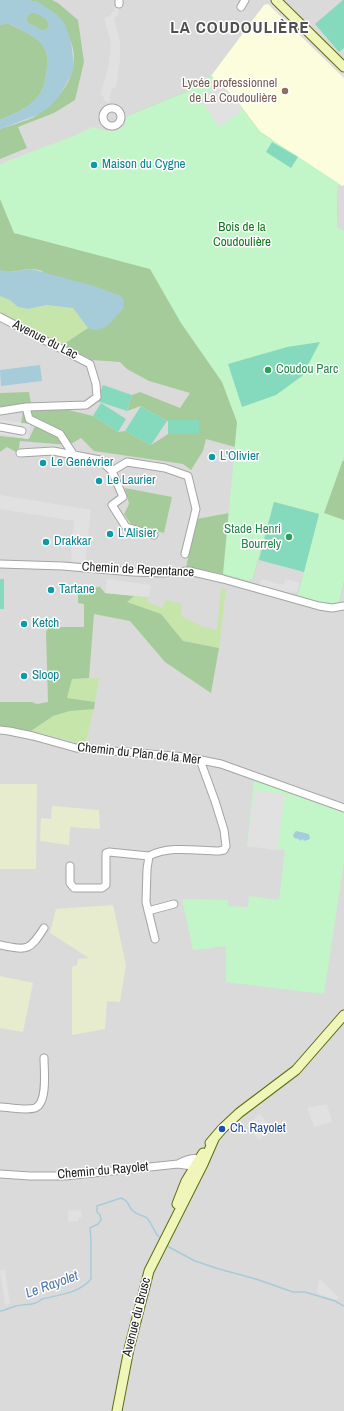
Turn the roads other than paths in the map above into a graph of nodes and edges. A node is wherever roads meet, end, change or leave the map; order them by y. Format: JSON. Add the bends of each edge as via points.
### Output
{"nodes":[{"id":1,"x":276,"y":0,"type":"edge"},
{"id":2,"x":344,"y":67,"type":"edge"},
{"id":3,"x":0,"y":317,"type":"edge"},
{"id":4,"x":26,"y":407,"type":"junction"},
{"id":5,"x":0,"y":412,"type":"edge"},
{"id":6,"x":0,"y":427,"type":"edge"},
{"id":7,"x":22,"y":431,"type":"dead end"},
{"id":8,"x":20,"y":453,"type":"dead end"},
{"id":9,"x":73,"y":454,"type":"junction"},
{"id":10,"x":112,"y":471,"type":"junction"},
{"id":11,"x":154,"y":536,"type":"dead end"},
{"id":12,"x":185,"y":554,"type":"dead end"},
{"id":13,"x":0,"y":564,"type":"edge"},
{"id":14,"x":344,"y":606,"type":"edge"},
{"id":15,"x":0,"y":730,"type":"edge"},
{"id":16,"x":200,"y":760,"type":"junction"},
{"id":17,"x":344,"y":808,"type":"edge"},
{"id":18,"x":149,"y":856,"type":"junction"},
{"id":19,"x":70,"y":866,"type":"dead end"},
{"id":20,"x":174,"y":904,"type":"dead end"},
{"id":21,"x":148,"y":911,"type":"junction"},
{"id":22,"x":44,"y":928,"type":"dead end"},
{"id":23,"x":155,"y":939,"type":"dead end"},
{"id":24,"x":0,"y":945,"type":"edge"},
{"id":25,"x":344,"y":1015,"type":"edge"},
{"id":26,"x":44,"y":1058,"type":"dead end"},
{"id":27,"x":0,"y":1107,"type":"edge"},
{"id":28,"x":198,"y":1164,"type":"junction"},
{"id":29,"x":0,"y":1174,"type":"edge"},
{"id":30,"x":170,"y":1227,"type":"junction"},
{"id":31,"x":118,"y":1411,"type":"edge"}],
"edges":[{"from":1,"to":2,"type":"street"},
{"from":3,"to":4,"type":"street","name":"Avenue du Lac","via":[[90,364],[96,384],[97,397],[86,405]]},
{"from":4,"to":5,"type":"street"},
{"from":4,"to":9,"type":"street","via":[[29,419],[60,434]]},
{"from":6,"to":7,"type":"street"},
{"from":8,"to":9,"type":"street","via":[[53,450]]},
{"from":9,"to":10,"type":"street","via":[[100,460]]},
{"from":10,"to":11,"type":"street","via":[[122,497],[112,505],[126,527]]},
{"from":10,"to":12,"type":"street","via":[[127,462],[165,468],[188,476],[196,510]]},
{"from":13,"to":14,"type":"street","name":"Chemin de Repentance","via":[[163,573],[189,572],[223,578],[319,606]]},
{"from":15,"to":16,"type":"street","name":"Chemin du Plan de la Mer","via":[[76,748]]},
{"from":16,"to":17,"type":"street","name":"Chemin du Plan de la Mer","via":[[221,764]]},
{"from":16,"to":18,"type":"street","via":[[224,830],[224,850],[175,850],[157,852]]},
{"from":18,"to":19,"type":"street","via":[[106,853],[106,885],[102,888],[74,888],[70,883]]},
{"from":18,"to":21,"type":"street","via":[[146,902]]},
{"from":20,"to":21,"type":"street"},
{"from":21,"to":23,"type":"street"},
{"from":22,"to":24,"type":"street","via":[[29,947],[22,949]]},
{"from":25,"to":28,"type":"street","name":"Avenue du Brusc","via":[[296,1070],[222,1129]]},
{"from":26,"to":27,"type":"street","via":[[44,1097],[41,1104],[28,1109]]},
{"from":28,"to":29,"type":"street","name":"Chemin du Rayolet","via":[[196,1158],[178,1164],[65,1176]]},
{"from":28,"to":30,"type":"street","name":"Avenue du Brusc","via":[[186,1196]]},
{"from":28,"to":30,"type":"street","name":"Avenue du Brusc","via":[[182,1191]]},
{"from":30,"to":31,"type":"street","name":"Avenue du Brusc","via":[[149,1270],[129,1349]]}]}
